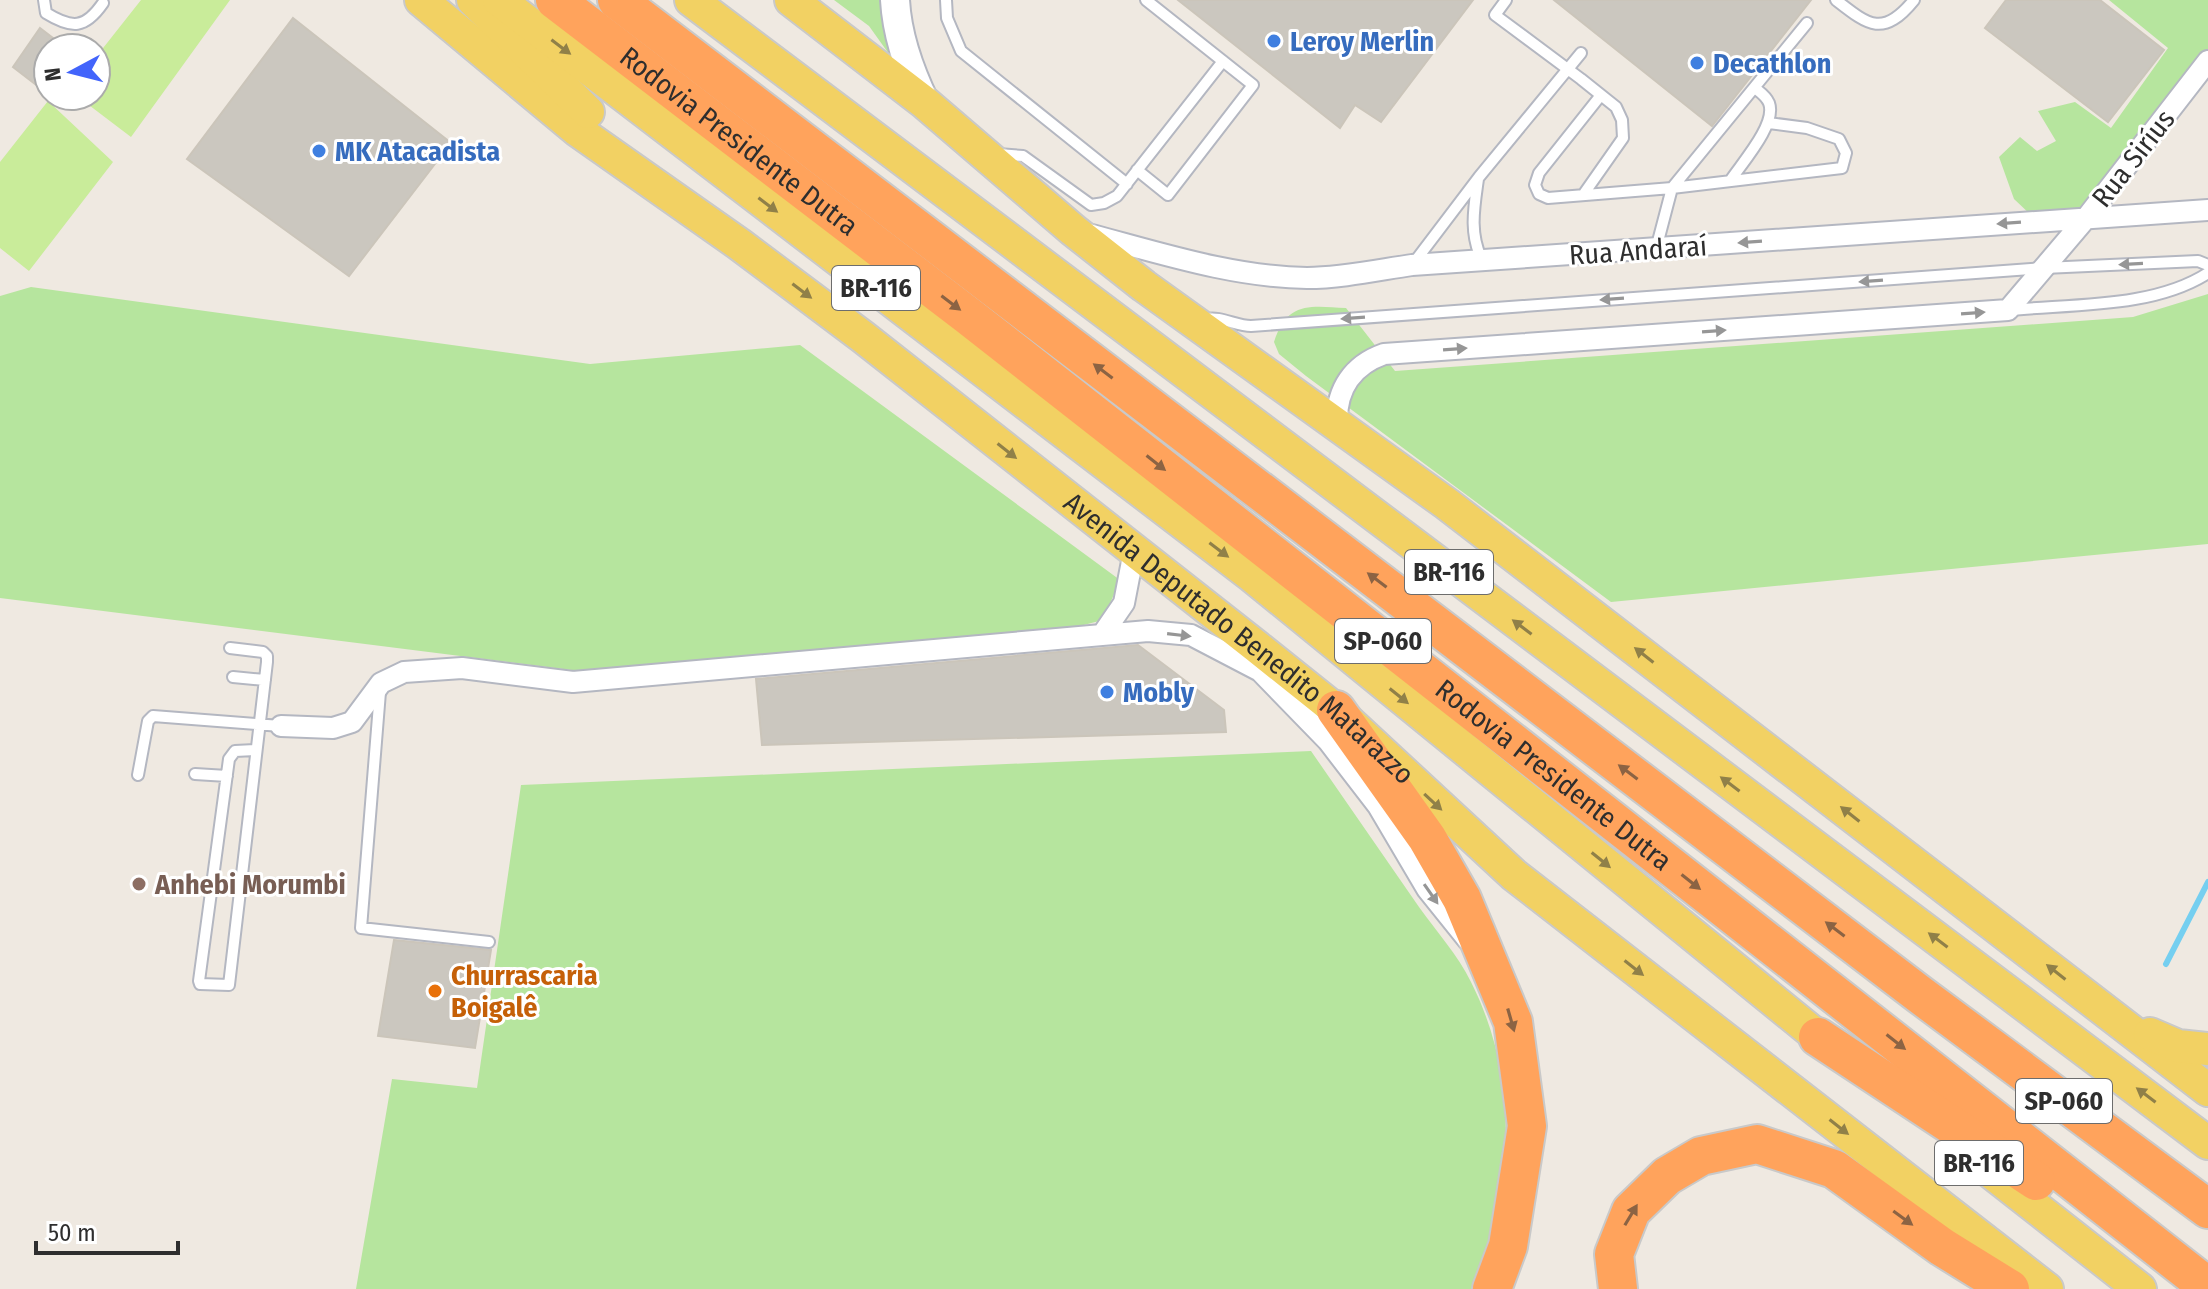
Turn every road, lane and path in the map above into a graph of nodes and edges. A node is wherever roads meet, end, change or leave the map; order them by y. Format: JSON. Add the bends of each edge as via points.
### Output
{"nodes":[{"id":1,"x":44,"y":0,"type":"edge"},
{"id":2,"x":421,"y":0,"type":"edge"},
{"id":3,"x":473,"y":0,"type":"edge"},
{"id":4,"x":499,"y":0,"type":"edge"},
{"id":5,"x":555,"y":0,"type":"edge"},
{"id":6,"x":617,"y":0,"type":"edge"},
{"id":7,"x":691,"y":0,"type":"edge"},
{"id":8,"x":791,"y":0,"type":"edge"},
{"id":9,"x":895,"y":0,"type":"edge"},
{"id":10,"x":946,"y":0,"type":"edge"},
{"id":11,"x":1146,"y":0,"type":"edge"},
{"id":12,"x":1506,"y":0,"type":"edge"},
{"id":13,"x":1836,"y":0,"type":"edge"},
{"id":14,"x":1914,"y":0,"type":"edge"},
{"id":15,"x":103,"y":3,"type":"dead end"},
{"id":16,"x":1807,"y":23,"type":"dead end"},
{"id":17,"x":1581,"y":53,"type":"dead end"},
{"id":18,"x":1223,"y":61,"type":"junction"},
{"id":19,"x":2208,"y":61,"type":"edge"},
{"id":20,"x":1569,"y":69,"type":"junction"},
{"id":21,"x":1756,"y":89,"type":"junction"},
{"id":22,"x":1601,"y":95,"type":"junction"},
{"id":23,"x":925,"y":103,"type":"junction"},
{"id":24,"x":1769,"y":123,"type":"junction"},
{"id":25,"x":980,"y":152,"type":"junction"},
{"id":26,"x":1137,"y":170,"type":"junction"},
{"id":27,"x":1479,"y":177,"type":"junction"},
{"id":28,"x":1730,"y":181,"type":"junction"},
{"id":29,"x":1127,"y":184,"type":"junction"},
{"id":30,"x":1672,"y":188,"type":"junction"},
{"id":31,"x":1583,"y":195,"type":"junction"},
{"id":32,"x":2208,"y":210,"type":"edge"},
{"id":33,"x":2087,"y":217,"type":"junction"},
{"id":34,"x":1073,"y":230,"type":"junction"},
{"id":35,"x":739,"y":244,"type":"junction"},
{"id":36,"x":1656,"y":249,"type":"junction"},
{"id":37,"x":1482,"y":260,"type":"junction"},
{"id":38,"x":1412,"y":265,"type":"junction"},
{"id":39,"x":2208,"y":265,"type":"edge"},
{"id":40,"x":2044,"y":268,"type":"junction"},
{"id":41,"x":2208,"y":273,"type":"edge"},
{"id":42,"x":2008,"y":310,"type":"junction"},
{"id":43,"x":1196,"y":323,"type":"junction"},
{"id":44,"x":1337,"y":423,"type":"junction"},
{"id":45,"x":1134,"y":551,"type":"junction"},
{"id":46,"x":1102,"y":635,"type":"junction"},
{"id":47,"x":230,"y":648,"type":"dead end"},
{"id":48,"x":233,"y":677,"type":"dead end"},
{"id":49,"x":265,"y":680,"type":"junction"},
{"id":50,"x":381,"y":683,"type":"junction"},
{"id":51,"x":1336,"y":710,"type":"junction"},
{"id":52,"x":259,"y":724,"type":"junction"},
{"id":53,"x":281,"y":726,"type":"joint"},
{"id":54,"x":255,"y":750,"type":"junction"},
{"id":55,"x":195,"y":774,"type":"dead end"},
{"id":56,"x":138,"y":775,"type":"dead end"},
{"id":57,"x":227,"y":776,"type":"junction"},
{"id":58,"x":489,"y":942,"type":"dead end"},
{"id":59,"x":1490,"y":963,"type":"junction"},
{"id":60,"x":2118,"y":1020,"type":"junction"},
{"id":61,"x":1818,"y":1037,"type":"junction"},
{"id":62,"x":2208,"y":1049,"type":"edge"},
{"id":63,"x":2208,"y":1090,"type":"edge"},
{"id":64,"x":2208,"y":1143,"type":"edge"},
{"id":65,"x":2208,"y":1209,"type":"edge"},
{"id":66,"x":2206,"y":1288,"type":"edge"},
{"id":67,"x":1492,"y":1289,"type":"edge"},
{"id":68,"x":1618,"y":1289,"type":"edge"},
{"id":69,"x":2010,"y":1289,"type":"edge"},
{"id":70,"x":2047,"y":1289,"type":"edge"},
{"id":71,"x":2140,"y":1289,"type":"edge"}],
"edges":[{"from":1,"to":15,"type":"lane","via":[[46,13],[72,24],[94,17]]},
{"from":2,"to":35,"type":"main road","name":"Avenida Deputado Benedito Matarazzo","via":[[577,130]]},
{"from":3,"to":35,"type":"main road","via":[[574,101]]},
{"from":4,"to":61,"type":"main road","name":"Rodovia Presidente Dutra","number":"BR-116","one_way":true,"via":[[1252,576]]},
{"from":5,"to":66,"type":"highway","name":"Rodovia Presidente Dutra","number":"SP-060","one_way":true,"via":[[980,325]]},
{"from":65,"to":6,"type":"highway","name":"Rodovia Presidente Dutra","number":"SP-060","one_way":true},
{"from":64,"to":7,"type":"main road","number":"BR-116","one_way":true},
{"from":8,"to":23,"type":"main road"},
{"from":9,"to":23,"type":"main road","via":[[908,67]]},
{"from":10,"to":29,"type":"lane","via":[[947,18],[961,51]]},
{"from":11,"to":18,"type":"lane"},
{"from":12,"to":20,"type":"lane","via":[[1495,15]]},
{"from":13,"to":14,"type":"lane","via":[[1865,23],[1884,24]]},
{"from":16,"to":21,"type":"lane"},
{"from":17,"to":20,"type":"lane"},
{"from":18,"to":26,"type":"lane"},
{"from":18,"to":26,"type":"lane","via":[[1253,85],[1168,195]]},
{"from":19,"to":33,"type":"street","name":"Rua Siríus"},
{"from":20,"to":22,"type":"lane"},
{"from":20,"to":27,"type":"lane"},
{"from":21,"to":24,"type":"lane","via":[[1768,99]]},
{"from":21,"to":30,"type":"lane"},
{"from":22,"to":31,"type":"lane","via":[[1616,107],[1623,138]]},
{"from":22,"to":31,"type":"lane","via":[[1535,185],[1548,198]]},
{"from":23,"to":25,"type":"main road"},
{"from":24,"to":28,"type":"lane"},
{"from":24,"to":28,"type":"lane","via":[[1839,139],[1846,153],[1842,168]]},
{"from":25,"to":29,"type":"lane","via":[[1023,156],[1091,205],[1111,200]]},
{"from":25,"to":34,"type":"main road"},
{"from":26,"to":29,"type":"lane"},
{"from":27,"to":37,"type":"lane","via":[[1473,243]]},
{"from":27,"to":38,"type":"lane"},
{"from":28,"to":30,"type":"lane"},
{"from":30,"to":31,"type":"lane"},
{"from":30,"to":36,"type":"lane"},
{"from":32,"to":33,"type":"street","name":"Rua Andaraí"},
{"from":33,"to":36,"type":"street","name":"Rua Andaraí","one_way":true},
{"from":33,"to":40,"type":"street","name":"Rua Siríus"},
{"from":34,"to":38,"type":"street","name":"Rua Andaraí","via":[[1264,275],[1310,278]]},
{"from":34,"to":43,"type":"main road"},
{"from":35,"to":45,"type":"main road","name":"Avenida Deputado Benedito Matarazzo","one_way":true},
{"from":36,"to":37,"type":"street","name":"Rua Andaraí"},
{"from":37,"to":38,"type":"street","name":"Rua Andaraí"},
{"from":39,"to":40,"type":"lane","one_way":true,"via":[[2198,261]]},
{"from":40,"to":42,"type":"street","name":"Rua Siríus"},
{"from":40,"to":43,"type":"lane","one_way":true,"via":[[1251,326],[1211,317]]},
{"from":41,"to":42,"type":"lane","via":[[2190,284],[2141,298]]},
{"from":44,"to":42,"type":"street","one_way":true,"via":[[1338,401],[1347,380],[1363,363],[1384,354]]},
{"from":43,"to":44,"type":"main road"},
{"from":60,"to":44,"type":"main road","one_way":true},
{"from":45,"to":46,"type":"street","via":[[1124,603]]},
{"from":45,"to":51,"type":"main road","name":"Avenida Deputado Benedito Matarazzo"},
{"from":46,"to":50,"type":"street","via":[[573,682],[462,668],[404,672]]},
{"from":46,"to":59,"type":"street","one_way":true,"via":[[1191,635],[1260,671],[1328,741],[1378,806],[1427,889]]},
{"from":47,"to":49,"type":"lane","via":[[263,652]]},
{"from":48,"to":49,"type":"lane"},
{"from":49,"to":52,"type":"lane"},
{"from":50,"to":53,"type":"street","via":[[352,722],[333,728]]},
{"from":50,"to":58,"type":"lane","via":[[361,928]]},
{"from":51,"to":59,"type":"highway","via":[[1427,838]]},
{"from":51,"to":70,"type":"main road","name":"Avenida Deputado Benedito Matarazzo","one_way":true,"via":[[1514,875]]},
{"from":52,"to":53,"type":"lane"},
{"from":52,"to":54,"type":"lane"},
{"from":52,"to":56,"type":"lane","via":[[153,716]]},
{"from":54,"to":57,"type":"lane","via":[[235,751]]},
{"from":54,"to":57,"type":"lane","via":[[226,987],[199,981]]},
{"from":55,"to":57,"type":"lane"},
{"from":59,"to":67,"type":"highway","one_way":true,"via":[[1513,1022],[1527,1126],[1508,1246]]},
{"from":60,"to":62,"type":"main road","via":[[2178,1046]]},
{"from":60,"to":63,"type":"main road"},
{"from":61,"to":66,"type":"highway"},
{"from":61,"to":71,"type":"main road","name":"Rodovia Presidente Dutra","number":"BR-116"},
{"from":68,"to":69,"type":"highway","one_way":true,"via":[[1614,1254],[1631,1211],[1667,1176],[1701,1156],[1757,1144],[1834,1169]]}]}
